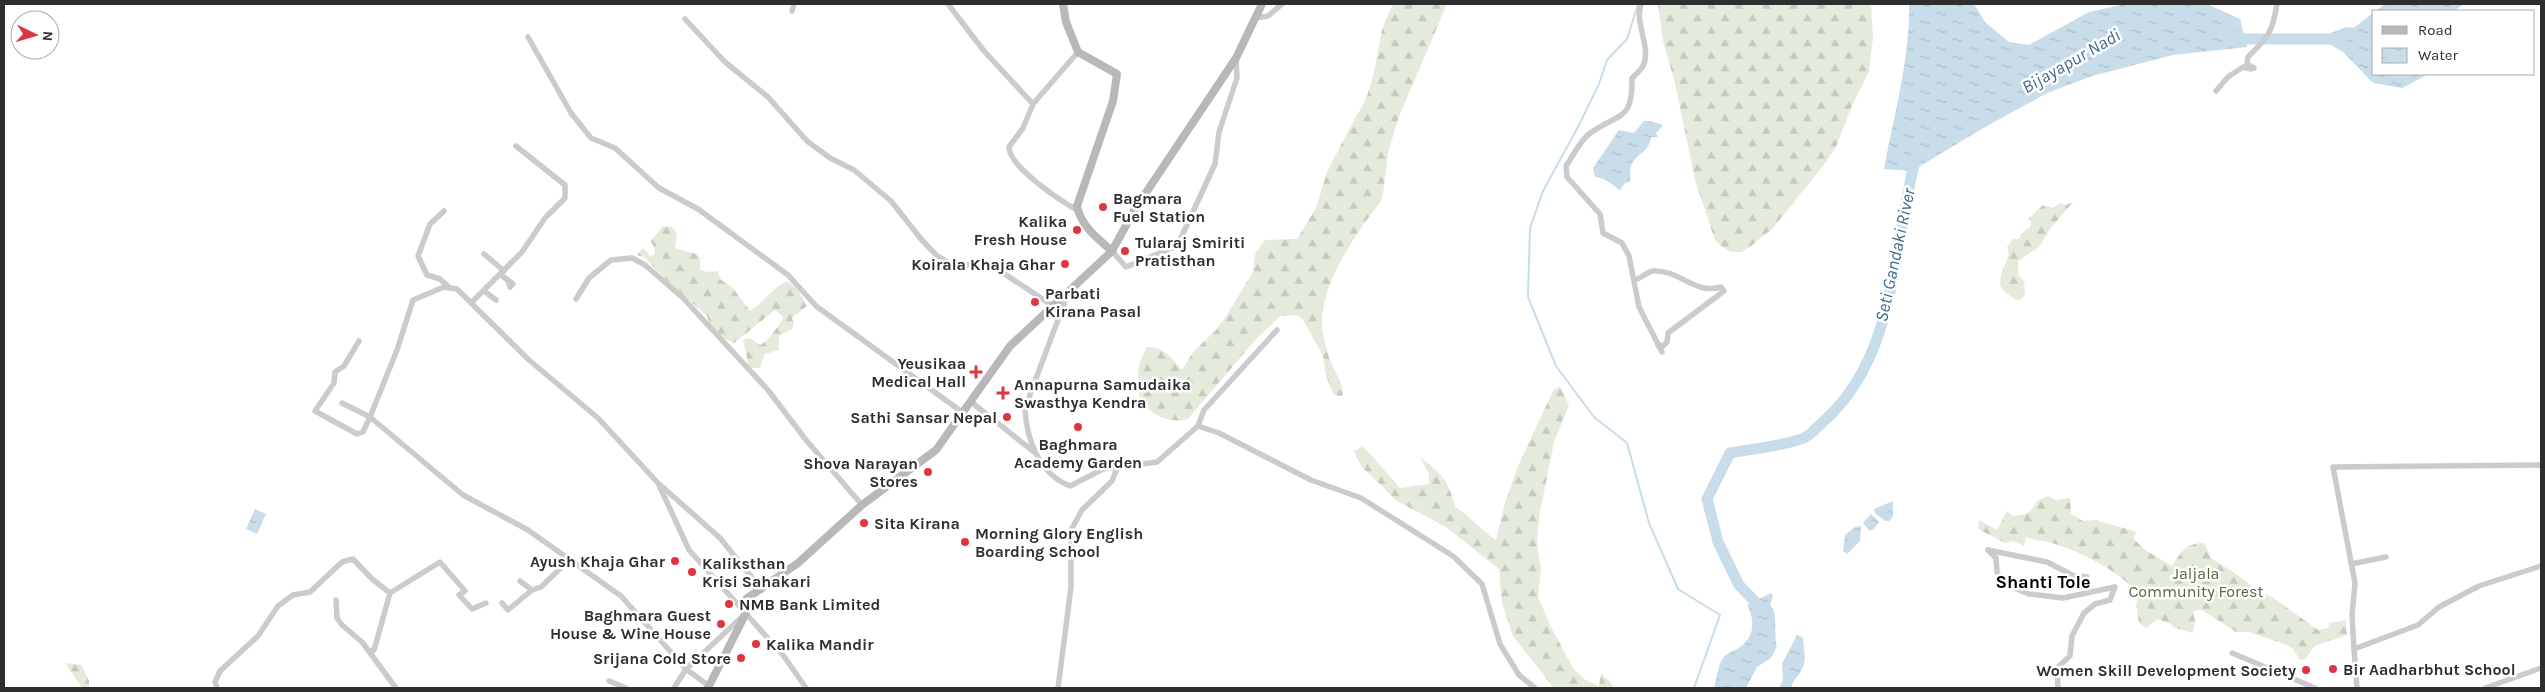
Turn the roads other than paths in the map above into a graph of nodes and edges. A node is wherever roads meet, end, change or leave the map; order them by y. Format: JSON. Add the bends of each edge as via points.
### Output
{"nodes":[{"id":1,"x":794,"y":4,"type":"edge"},
{"id":2,"x":948,"y":4,"type":"edge"},
{"id":3,"x":1063,"y":4,"type":"edge"},
{"id":4,"x":1262,"y":4,"type":"edge"},
{"id":5,"x":1282,"y":4,"type":"edge"},
{"id":6,"x":1641,"y":4,"type":"edge"},
{"id":7,"x":2277,"y":4,"type":"edge"},
{"id":8,"x":792,"y":11,"type":"dead end"},
{"id":9,"x":685,"y":18,"type":"dead end"},
{"id":10,"x":1256,"y":18,"type":"junction"},
{"id":11,"x":528,"y":37,"type":"dead end"},
{"id":12,"x":1078,"y":52,"type":"junction"},
{"id":13,"x":1236,"y":58,"type":"junction"},
{"id":14,"x":2216,"y":90,"type":"dead end"},
{"id":15,"x":1033,"y":104,"type":"junction"},
{"id":16,"x":516,"y":146,"type":"dead end"},
{"id":17,"x":444,"y":210,"type":"dead end"},
{"id":18,"x":1077,"y":210,"type":"junction"},
{"id":19,"x":1112,"y":251,"type":"junction"},
{"id":20,"x":484,"y":254,"type":"dead end"},
{"id":21,"x":503,"y":273,"type":"junction"},
{"id":22,"x":508,"y":280,"type":"dead end"},
{"id":23,"x":1635,"y":280,"type":"junction"},
{"id":24,"x":450,"y":288,"type":"junction"},
{"id":25,"x":484,"y":291,"type":"junction"},
{"id":26,"x":1069,"y":291,"type":"junction"},
{"id":27,"x":576,"y":299,"type":"dead end"},
{"id":28,"x":496,"y":300,"type":"dead end"},
{"id":29,"x":471,"y":303,"type":"junction"},
{"id":30,"x":1053,"y":306,"type":"junction"},
{"id":31,"x":1277,"y":330,"type":"dead end"},
{"id":32,"x":359,"y":341,"type":"dead end"},
{"id":33,"x":1658,"y":345,"type":"junction"},
{"id":34,"x":1662,"y":352,"type":"dead end"},
{"id":35,"x":970,"y":401,"type":"junction"},
{"id":36,"x":342,"y":403,"type":"dead end"},
{"id":37,"x":962,"y":412,"type":"junction"},
{"id":38,"x":370,"y":417,"type":"junction"},
{"id":39,"x":1198,"y":426,"type":"junction"},
{"id":40,"x":1034,"y":452,"type":"junction"},
{"id":41,"x":2541,"y":465,"type":"edge"},
{"id":42,"x":1118,"y":466,"type":"junction"},
{"id":43,"x":658,"y":483,"type":"junction"},
{"id":44,"x":862,"y":505,"type":"junction"},
{"id":45,"x":2386,"y":557,"type":"dead end"},
{"id":46,"x":568,"y":560,"type":"junction"},
{"id":47,"x":2351,"y":564,"type":"junction"},
{"id":48,"x":2541,"y":566,"type":"edge"},
{"id":49,"x":2087,"y":577,"type":"dead end"},
{"id":50,"x":520,"y":581,"type":"dead end"},
{"id":51,"x":532,"y":590,"type":"junction"},
{"id":52,"x":762,"y":590,"type":"junction"},
{"id":53,"x":390,"y":593,"type":"junction"},
{"id":54,"x":336,"y":600,"type":"dead end"},
{"id":55,"x":486,"y":603,"type":"dead end"},
{"id":56,"x":502,"y":603,"type":"dead end"},
{"id":57,"x":746,"y":613,"type":"junction"},
{"id":58,"x":2354,"y":649,"type":"junction"},
{"id":59,"x":369,"y":651,"type":"junction"},
{"id":60,"x":2232,"y":653,"type":"dead end"},
{"id":61,"x":2541,"y":668,"type":"edge"},
{"id":62,"x":686,"y":669,"type":"junction"},
{"id":63,"x":608,"y":681,"type":"dead end"},
{"id":64,"x":708,"y":687,"type":"edge"},
{"id":65,"x":216,"y":688,"type":"edge"},
{"id":66,"x":396,"y":688,"type":"edge"},
{"id":67,"x":626,"y":688,"type":"edge"},
{"id":68,"x":674,"y":688,"type":"edge"},
{"id":69,"x":806,"y":688,"type":"edge"},
{"id":70,"x":1058,"y":688,"type":"edge"},
{"id":71,"x":1535,"y":688,"type":"edge"},
{"id":72,"x":2058,"y":688,"type":"edge"},
{"id":73,"x":2315,"y":688,"type":"edge"},
{"id":74,"x":2357,"y":688,"type":"edge"},
{"id":75,"x":2485,"y":688,"type":"edge"}],
"edges":[{"from":1,"to":8,"type":"street"},
{"from":2,"to":15,"type":"street","via":[[984,51]]},
{"from":3,"to":12,"type":"main road","via":[[1066,22]]},
{"from":4,"to":10,"type":"main road"},
{"from":5,"to":10,"type":"street","via":[[1268,16]]},
{"from":6,"to":23,"type":"street","via":[[1643,66],[1632,78],[1632,100],[1626,112],[1588,135],[1566,166],[1567,177],[1600,214],[1603,233],[1622,243]]},
{"from":7,"to":14,"type":"street","via":[[2270,33],[2248,57],[2247,64],[2254,68],[2243,67],[2235,71]]},
{"from":9,"to":30,"type":"street","via":[[725,62],[768,97],[807,141],[854,170],[891,201],[936,255],[956,267],[974,264],[994,267]]},
{"from":10,"to":13,"type":"main road"},
{"from":11,"to":37,"type":"street","via":[[571,113],[591,138],[615,148],[659,188],[698,209],[788,275],[816,306]]},
{"from":12,"to":15,"type":"street"},
{"from":12,"to":18,"type":"main road","via":[[1114,71],[1117,79],[1113,101],[1077,202]]},
{"from":13,"to":19,"type":"main road","via":[[1135,209]]},
{"from":13,"to":19,"type":"street","via":[[1237,78],[1218,132],[1215,164],[1180,240],[1172,248],[1126,267]]},
{"from":15,"to":18,"type":"street","via":[[1023,128],[1009,147],[1010,155],[1039,185]]},
{"from":16,"to":21,"type":"street","via":[[564,185],[566,192],[565,198],[545,218]]},
{"from":17,"to":24,"type":"street","via":[[430,224],[418,256],[427,275],[440,278]]},
{"from":18,"to":19,"type":"main road","via":[[1089,230]]},
{"from":19,"to":26,"type":"main road"},
{"from":20,"to":21,"type":"street"},
{"from":21,"to":22,"type":"street"},
{"from":21,"to":25,"type":"street"},
{"from":23,"to":33,"type":"street","via":[[1639,307]]},
{"from":23,"to":33,"type":"street","via":[[1651,271],[1670,274],[1710,290],[1722,287],[1724,291],[1668,333],[1663,346]]},
{"from":24,"to":29,"type":"street","via":[[457,289]]},
{"from":24,"to":38,"type":"street","via":[[444,287],[413,300]]},
{"from":25,"to":28,"type":"street"},
{"from":25,"to":29,"type":"street"},
{"from":26,"to":30,"type":"main road"},
{"from":26,"to":40,"type":"street","via":[[1025,408],[1025,422]]},
{"from":27,"to":44,"type":"street","via":[[589,278],[611,260],[632,258],[645,264],[683,298],[768,390]]},
{"from":29,"to":43,"type":"street","via":[[529,360],[598,418]]},
{"from":30,"to":35,"type":"main road","via":[[1010,346]]},
{"from":31,"to":39,"type":"street","via":[[1204,410]]},
{"from":32,"to":38,"type":"street","via":[[344,366],[335,372],[334,383],[316,411],[356,434],[363,432]]},
{"from":33,"to":34,"type":"street"},
{"from":35,"to":37,"type":"main road"},
{"from":35,"to":40,"type":"street"},
{"from":36,"to":38,"type":"street"},
{"from":37,"to":44,"type":"main road","via":[[936,450]]},
{"from":38,"to":46,"type":"street","via":[[463,495],[528,530]]},
{"from":39,"to":42,"type":"street","via":[[1157,462]]},
{"from":39,"to":71,"type":"street","via":[[1219,433],[1311,480],[1361,498],[1452,556],[1482,584],[1500,644],[1519,675]]},
{"from":40,"to":42,"type":"street","via":[[1052,475],[1070,486],[1103,469]]},
{"from":41,"to":47,"type":"street","via":[[2333,467]]},
{"from":42,"to":70,"type":"street","via":[[1112,481],[1082,510],[1071,530],[1071,587]]},
{"from":43,"to":52,"type":"street","via":[[720,538]]},
{"from":43,"to":57,"type":"street","via":[[689,550]]},
{"from":44,"to":52,"type":"main road","via":[[798,564]]},
{"from":45,"to":47,"type":"street"},
{"from":46,"to":51,"type":"street","via":[[541,587]]},
{"from":46,"to":62,"type":"street","via":[[621,596]]},
{"from":47,"to":58,"type":"street","via":[[2355,583],[2352,615]]},
{"from":48,"to":58,"type":"street","via":[[2480,586],[2438,607],[2418,625]]},
{"from":49,"to":72,"type":"street","via":[[2074,576],[2047,562],[1988,550],[1996,558],[1997,572],[2004,584],[2029,594],[2062,598],[2115,587],[2110,600],[2095,604],[2084,613],[2072,636],[2070,656],[2057,668]]},
{"from":50,"to":51,"type":"street"},
{"from":51,"to":56,"type":"street","via":[[508,610]]},
{"from":52,"to":57,"type":"main road","via":[[744,602]]},
{"from":53,"to":55,"type":"street","via":[[440,562],[465,591],[459,595],[472,609]]},
{"from":53,"to":59,"type":"street","via":[[374,650]]},
{"from":53,"to":65,"type":"street","via":[[353,559],[342,562],[310,592],[293,596],[278,606],[258,636],[220,671]]},
{"from":54,"to":59,"type":"street","via":[[337,618]]},
{"from":57,"to":62,"type":"street"},
{"from":57,"to":64,"type":"main road"},
{"from":57,"to":69,"type":"street","via":[[783,655]]},
{"from":58,"to":74,"type":"street"},
{"from":59,"to":66,"type":"street"},
{"from":60,"to":73,"type":"street"},
{"from":61,"to":75,"type":"street"},
{"from":62,"to":64,"type":"street"},
{"from":62,"to":68,"type":"street"},
{"from":63,"to":67,"type":"street"}]}
